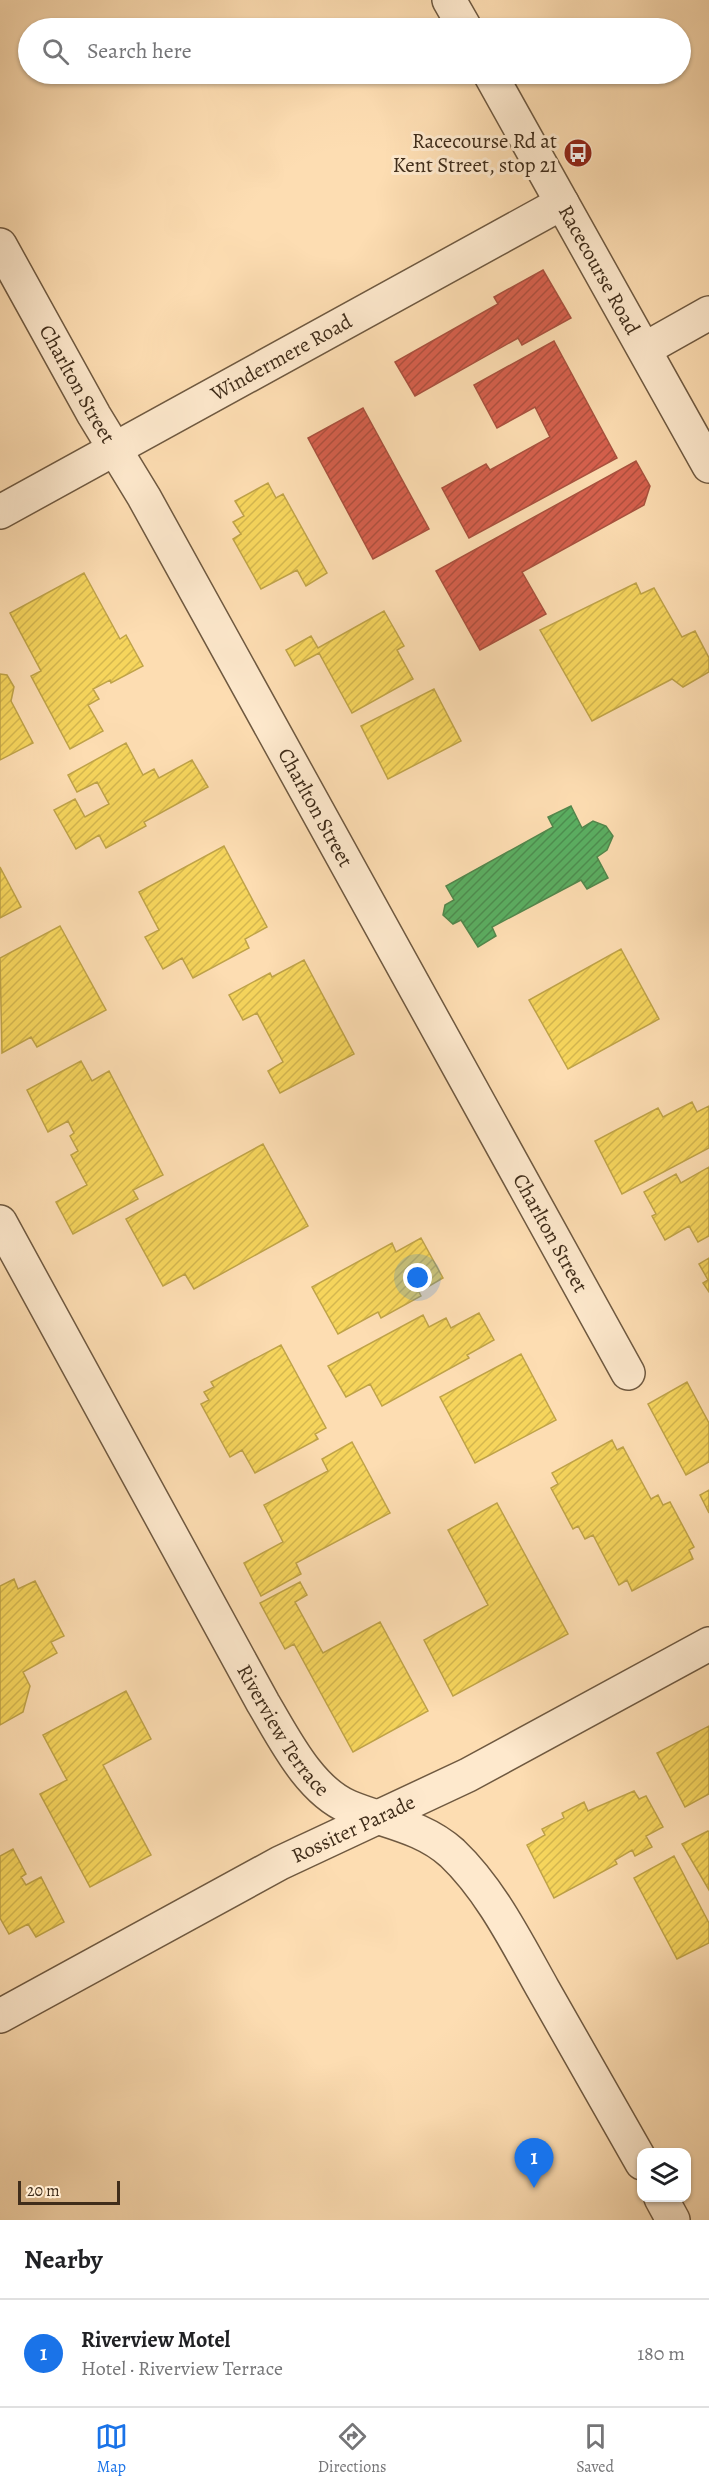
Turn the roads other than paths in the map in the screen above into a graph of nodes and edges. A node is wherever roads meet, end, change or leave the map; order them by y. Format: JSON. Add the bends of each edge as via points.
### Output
{"nodes":[{"id":1,"x":449,"y":0,"type":"edge"},
{"id":2,"x":459,"y":18,"type":"edge"},
{"id":3,"x":496,"y":84,"type":"edge"},
{"id":4,"x":562,"y":203,"type":"junction"},
{"id":5,"x":0,"y":244,"type":"edge"},
{"id":6,"x":709,"y":313,"type":"edge"},
{"id":7,"x":645,"y":349,"type":"junction"},
{"id":8,"x":115,"y":449,"type":"junction"},
{"id":9,"x":709,"y":466,"type":"edge"},
{"id":10,"x":0,"y":512,"type":"edge"},
{"id":11,"x":0,"y":1222,"type":"edge"},
{"id":12,"x":628,"y":1372,"type":"dead end"},
{"id":13,"x":709,"y":1644,"type":"edge"},
{"id":14,"x":378,"y":1817,"type":"junction"},
{"id":15,"x":0,"y":2016,"type":"edge"},
{"id":16,"x":637,"y":2154,"type":"edge"},
{"id":17,"x":663,"y":2202,"type":"edge"},
{"id":18,"x":674,"y":2220,"type":"edge"}],
"edges":[{"from":1,"to":2,"type":"street"},
{"from":3,"to":4,"type":"street","name":"Racecourse Road"},
{"from":4,"to":7,"type":"street","name":"Racecourse Road"},
{"from":4,"to":8,"type":"street","name":"Windermere Road"},
{"from":5,"to":8,"type":"street","name":"Charlton Street"},
{"from":6,"to":7,"type":"street"},
{"from":7,"to":9,"type":"street","name":"Racecourse Road"},
{"from":8,"to":10,"type":"street","name":"Windermere Road"},
{"from":8,"to":12,"type":"street","name":"Charlton Street"},
{"from":11,"to":14,"type":"street","name":"Riverview Terrace","via":[[279,1730],[325,1790],[349,1807]]},
{"from":13,"to":14,"type":"street","name":"Rossiter Parade","via":[[468,1775]]},
{"from":14,"to":15,"type":"street","name":"Rossiter Parade","via":[[280,1863]]},
{"from":14,"to":16,"type":"street","name":"Riverview Terrace","via":[[432,1838],[471,1874],[529,1963]]},
{"from":17,"to":18,"type":"street"}]}
